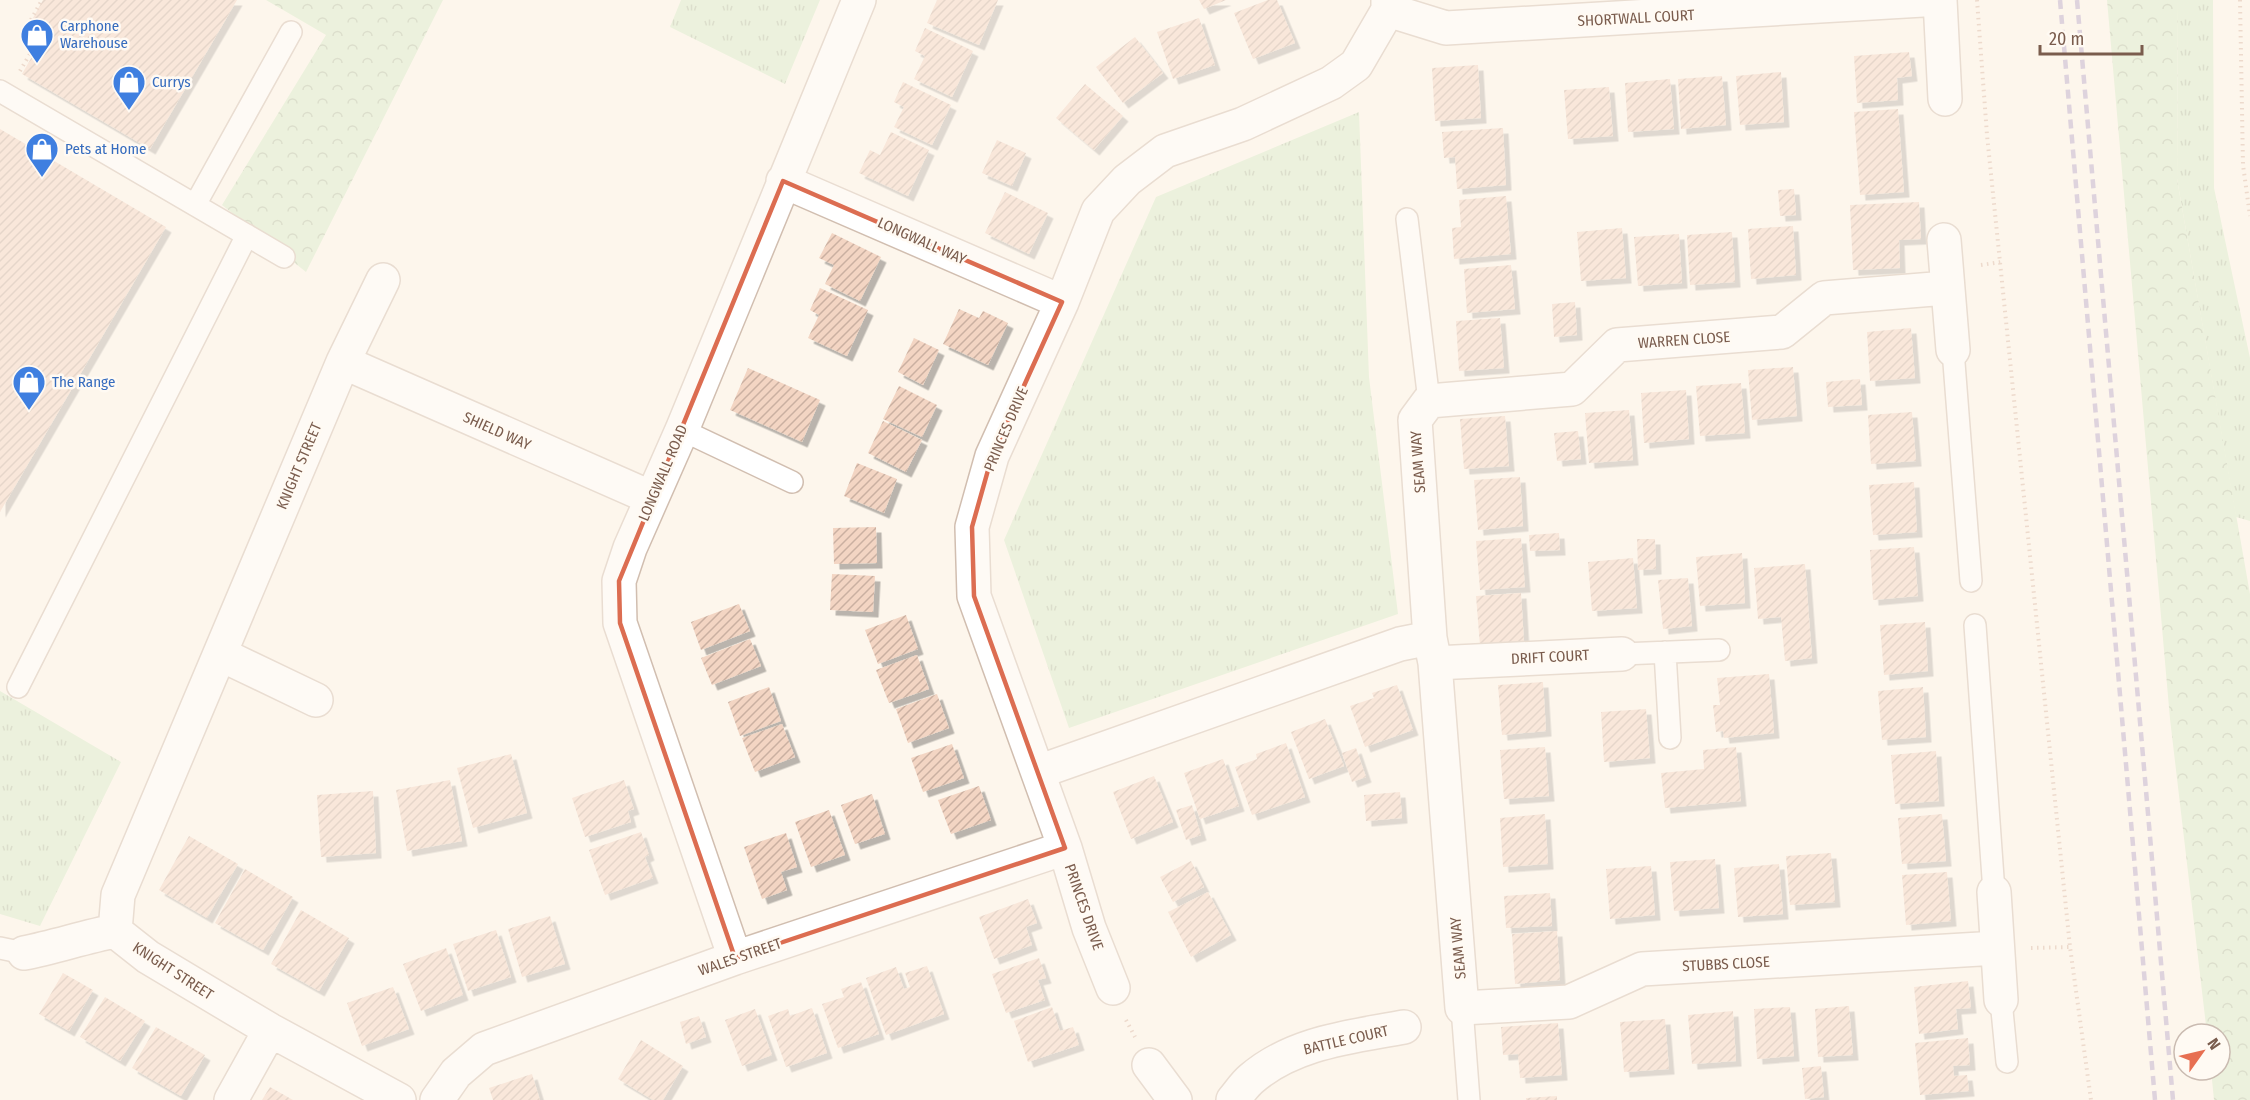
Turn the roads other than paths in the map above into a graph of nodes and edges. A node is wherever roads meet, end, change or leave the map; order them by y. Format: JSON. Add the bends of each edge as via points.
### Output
{"nodes":[{"id":1,"x":859,"y":0,"type":"edge"},
{"id":2,"x":1923,"y":0,"type":"edge"},
{"id":3,"x":1940,"y":0,"type":"edge"},
{"id":4,"x":1388,"y":5,"type":"edge"},
{"id":5,"x":291,"y":32,"type":"dead end"},
{"id":6,"x":7,"y":85,"type":"edge"},
{"id":7,"x":1945,"y":99,"type":"dead end"},
{"id":8,"x":783,"y":181,"type":"junction"},
{"id":9,"x":195,"y":205,"type":"junction"},
{"id":10,"x":1407,"y":219,"type":"dead end"},
{"id":11,"x":247,"y":235,"type":"junction"},
{"id":12,"x":1944,"y":240,"type":"dead end"},
{"id":13,"x":284,"y":256,"type":"dead end"},
{"id":14,"x":382,"y":280,"type":"dead end"},
{"id":15,"x":1946,"y":288,"type":"junction"},
{"id":16,"x":1062,"y":302,"type":"junction"},
{"id":17,"x":1953,"y":350,"type":"joint"},
{"id":18,"x":343,"y":362,"type":"junction"},
{"id":19,"x":1429,"y":401,"type":"junction"},
{"id":20,"x":682,"y":430,"type":"junction"},
{"id":21,"x":792,"y":482,"type":"dead end"},
{"id":22,"x":652,"y":498,"type":"junction"},
{"id":23,"x":1971,"y":581,"type":"dead end"},
{"id":24,"x":1975,"y":625,"type":"dead end"},
{"id":25,"x":1433,"y":650,"type":"junction"},
{"id":26,"x":1719,"y":650,"type":"dead end"},
{"id":27,"x":1665,"y":652,"type":"junction"},
{"id":28,"x":220,"y":654,"type":"junction"},
{"id":29,"x":1622,"y":654,"type":"joint"},
{"id":30,"x":18,"y":687,"type":"dead end"},
{"id":31,"x":316,"y":700,"type":"dead end"},
{"id":32,"x":1670,"y":738,"type":"dead end"},
{"id":33,"x":1038,"y":772,"type":"junction"},
{"id":34,"x":1065,"y":848,"type":"junction"},
{"id":35,"x":1994,"y":892,"type":"joint"},
{"id":36,"x":115,"y":931,"type":"junction"},
{"id":37,"x":1997,"y":948,"type":"junction"},
{"id":38,"x":12,"y":951,"type":"edge"},
{"id":39,"x":735,"y":958,"type":"junction"},
{"id":40,"x":1113,"y":988,"type":"road end"},
{"id":41,"x":2001,"y":1000,"type":"joint"},
{"id":42,"x":1462,"y":1008,"type":"junction"},
{"id":43,"x":1404,"y":1027,"type":"dead end"},
{"id":44,"x":270,"y":1030,"type":"junction"},
{"id":45,"x":2007,"y":1062,"type":"dead end"},
{"id":46,"x":1149,"y":1065,"type":"road end"},
{"id":47,"x":231,"y":1100,"type":"edge"},
{"id":48,"x":399,"y":1100,"type":"edge"},
{"id":49,"x":437,"y":1100,"type":"edge"},
{"id":50,"x":1175,"y":1100,"type":"edge"},
{"id":51,"x":1233,"y":1100,"type":"edge"},
{"id":52,"x":1469,"y":1100,"type":"edge"}],
"edges":[{"from":1,"to":8,"type":"street","name":"LONGWALL ROAD"},
{"from":2,"to":4,"type":"street","name":"SHORTWALL COURT","via":[[1446,28]]},
{"from":3,"to":7,"type":"street"},
{"from":4,"to":16,"type":"street","name":"PRINCES DRIVE","via":[[1356,66],[1331,83],[1243,124],[1166,151],[1127,180],[1098,211]]},
{"from":5,"to":9,"type":"lane"},
{"from":6,"to":9,"type":"lane"},
{"from":8,"to":16,"type":"street","name":"LONGWALL WAY"},
{"from":8,"to":20,"type":"street","name":"LONGWALL ROAD"},
{"from":9,"to":11,"type":"lane"},
{"from":10,"to":19,"type":"lane"},
{"from":11,"to":13,"type":"lane"},
{"from":11,"to":30,"type":"lane"},
{"from":12,"to":15,"type":"street"},
{"from":14,"to":18,"type":"street","name":"KNIGHT STREET"},
{"from":15,"to":17,"type":"street"},
{"from":15,"to":19,"type":"street","name":"WARREN CLOSE","via":[[1824,298],[1782,332],[1617,345],[1572,389]]},
{"from":16,"to":33,"type":"street","name":"PRINCES DRIVE","via":[[992,456],[972,527],[974,596]]},
{"from":17,"to":23,"type":"lane"},
{"from":18,"to":22,"type":"street","name":"SHIELD WAY"},
{"from":18,"to":28,"type":"street","name":"KNIGHT STREET"},
{"from":19,"to":25,"type":"street","name":"SEAM WAY","via":[[1415,420]]},
{"from":20,"to":21,"type":"lane"},
{"from":20,"to":22,"type":"street","name":"LONGWALL ROAD"},
{"from":22,"to":39,"type":"street","name":"LONGWALL ROAD","via":[[619,581],[620,623]]},
{"from":24,"to":35,"type":"lane"},
{"from":25,"to":29,"type":"street","name":"DRIFT COURT"},
{"from":25,"to":33,"type":"street","via":[[1400,644]]},
{"from":25,"to":42,"type":"street","name":"SEAM WAY"},
{"from":26,"to":27,"type":"lane","name":"DRIFT COURT"},
{"from":27,"to":29,"type":"lane","name":"DRIFT COURT"},
{"from":27,"to":32,"type":"lane"},
{"from":28,"to":31,"type":"street"},
{"from":28,"to":36,"type":"street","name":"KNIGHT STREET","via":[[118,895]]},
{"from":33,"to":34,"type":"street","name":"PRINCES DRIVE"},
{"from":34,"to":39,"type":"street","name":"WALES STREET"},
{"from":34,"to":40,"type":"street","name":"PRINCES DRIVE","via":[[1089,928]]},
{"from":35,"to":37,"type":"street"},
{"from":36,"to":38,"type":"street","via":[[52,947]]},
{"from":36,"to":44,"type":"street","name":"KNIGHT STREET","via":[[148,957]]},
{"from":37,"to":41,"type":"street"},
{"from":37,"to":42,"type":"street","name":"STUBBS CLOSE","via":[[1642,969],[1569,1002]]},
{"from":39,"to":49,"type":"street","name":"WALES STREET","via":[[484,1049],[456,1072]]},
{"from":41,"to":45,"type":"lane"},
{"from":42,"to":52,"type":"lane"},
{"from":43,"to":51,"type":"street","name":"BATTLE COURT","via":[[1310,1045],[1277,1060],[1250,1080]]},
{"from":44,"to":47,"type":"street"},
{"from":44,"to":48,"type":"street","name":"KNIGHT STREET"},
{"from":46,"to":50,"type":"street"}]}
